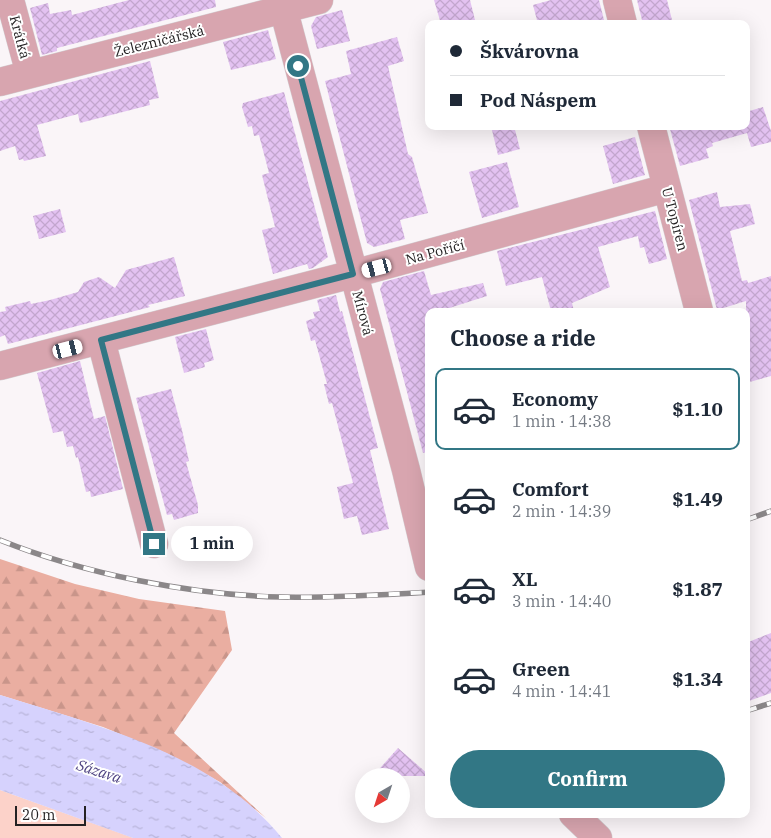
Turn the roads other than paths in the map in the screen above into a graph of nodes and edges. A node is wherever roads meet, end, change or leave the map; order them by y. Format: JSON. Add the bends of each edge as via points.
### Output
{"nodes":[{"id":1,"x":10,"y":0,"type":"edge"},
{"id":2,"x":319,"y":0,"type":"edge"},
{"id":3,"x":617,"y":0,"type":"edge"},
{"id":4,"x":282,"y":5,"type":"edge"},
{"id":5,"x":622,"y":20,"type":"edge"},
{"id":6,"x":30,"y":74,"type":"junction"},
{"id":7,"x":0,"y":82,"type":"edge"},
{"id":8,"x":651,"y":130,"type":"edge"},
{"id":9,"x":667,"y":188,"type":"junction"},
{"id":10,"x":353,"y":274,"type":"junction"},
{"id":11,"x":698,"y":308,"type":"edge"},
{"id":12,"x":101,"y":340,"type":"junction"},
{"id":13,"x":0,"y":366,"type":"edge"},
{"id":14,"x":417,"y":472,"type":"edge"},
{"id":15,"x":425,"y":535,"type":"edge"},
{"id":16,"x":154,"y":544,"type":"dead end"},
{"id":17,"x":577,"y":818,"type":"edge"},
{"id":18,"x":598,"y":838,"type":"edge"}],
"edges":[{"from":1,"to":6,"type":"street","name":"Krátká"},
{"from":2,"to":4,"type":"street","name":"Železničářská"},
{"from":3,"to":5,"type":"street"},
{"from":4,"to":6,"type":"street","name":"Železničářská"},
{"from":4,"to":10,"type":"street","name":"Mírová"},
{"from":6,"to":7,"type":"street","name":"Železničářská"},
{"from":8,"to":9,"type":"street","name":"U Topíren"},
{"from":9,"to":10,"type":"street","name":"Na Poříčí"},
{"from":9,"to":11,"type":"street","name":"U Topíren"},
{"from":10,"to":12,"type":"street","name":"Na Poříčí"},
{"from":10,"to":14,"type":"street","name":"Mírová"},
{"from":12,"to":13,"type":"street","name":"Na Poříčí"},
{"from":12,"to":16,"type":"street"},
{"from":14,"to":15,"type":"street","name":"Mírová"},
{"from":17,"to":18,"type":"street"}]}
